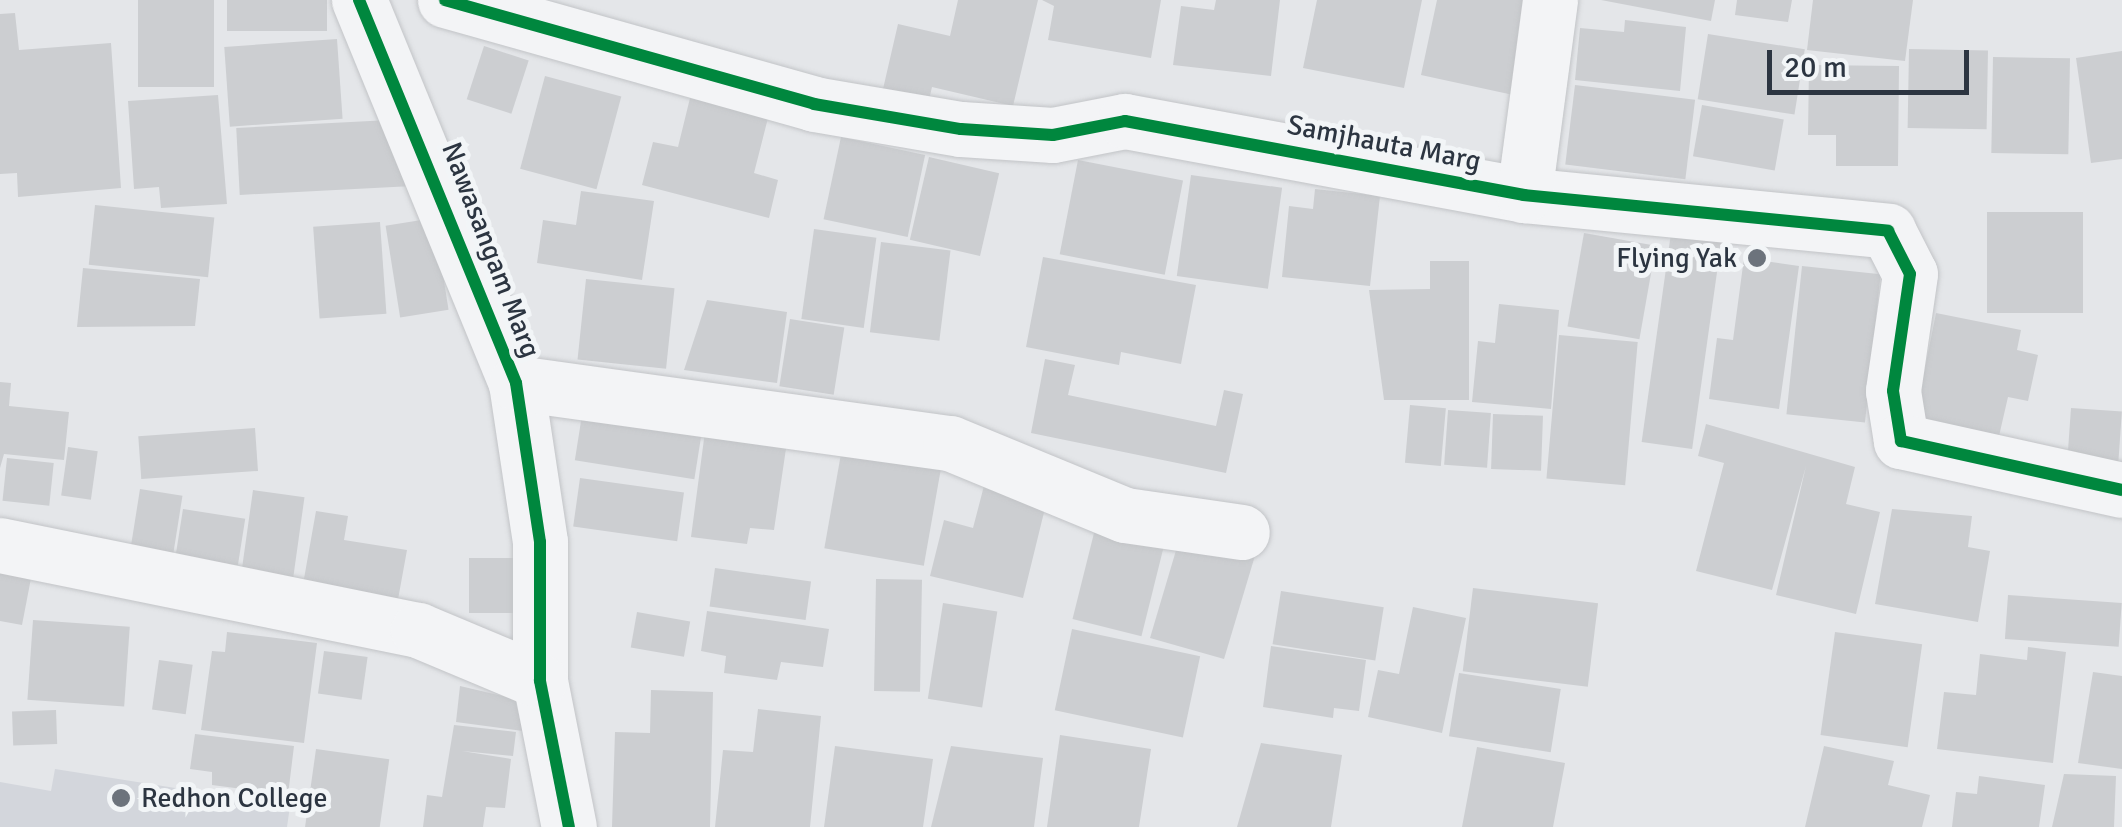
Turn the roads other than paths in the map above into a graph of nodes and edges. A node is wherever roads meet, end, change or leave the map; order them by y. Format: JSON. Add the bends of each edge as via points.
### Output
{"nodes":[{"id":1,"x":359,"y":0,"type":"edge"},
{"id":2,"x":445,"y":0,"type":"edge"},
{"id":3,"x":1550,"y":0,"type":"edge"},
{"id":4,"x":1524,"y":194,"type":"junction"},
{"id":5,"x":516,"y":382,"type":"junction"},
{"id":6,"x":2122,"y":490,"type":"edge"},
{"id":7,"x":1242,"y":532,"type":"dead end"},
{"id":8,"x":0,"y":545,"type":"edge"},
{"id":9,"x":540,"y":681,"type":"junction"},
{"id":10,"x":568,"y":827,"type":"edge"}],
"edges":[{"from":1,"to":5,"type":"street","name":"Nawasangam Marg"},
{"from":2,"to":4,"type":"street","name":"Samjhauta Marg","via":[[814,104],[1053,135],[1125,121]]},
{"from":3,"to":4,"type":"street"},
{"from":4,"to":6,"type":"street","name":"Samjhauta Marg","via":[[1888,231],[1910,274],[1893,391],[1901,441]]},
{"from":5,"to":7,"type":"street","via":[[950,443],[1125,516]]},
{"from":5,"to":9,"type":"street","name":"Nawasangam Marg","via":[[540,542]]},
{"from":8,"to":9,"type":"street","via":[[418,630]]},
{"from":9,"to":10,"type":"street","name":"Nawasangam Marg"}]}
